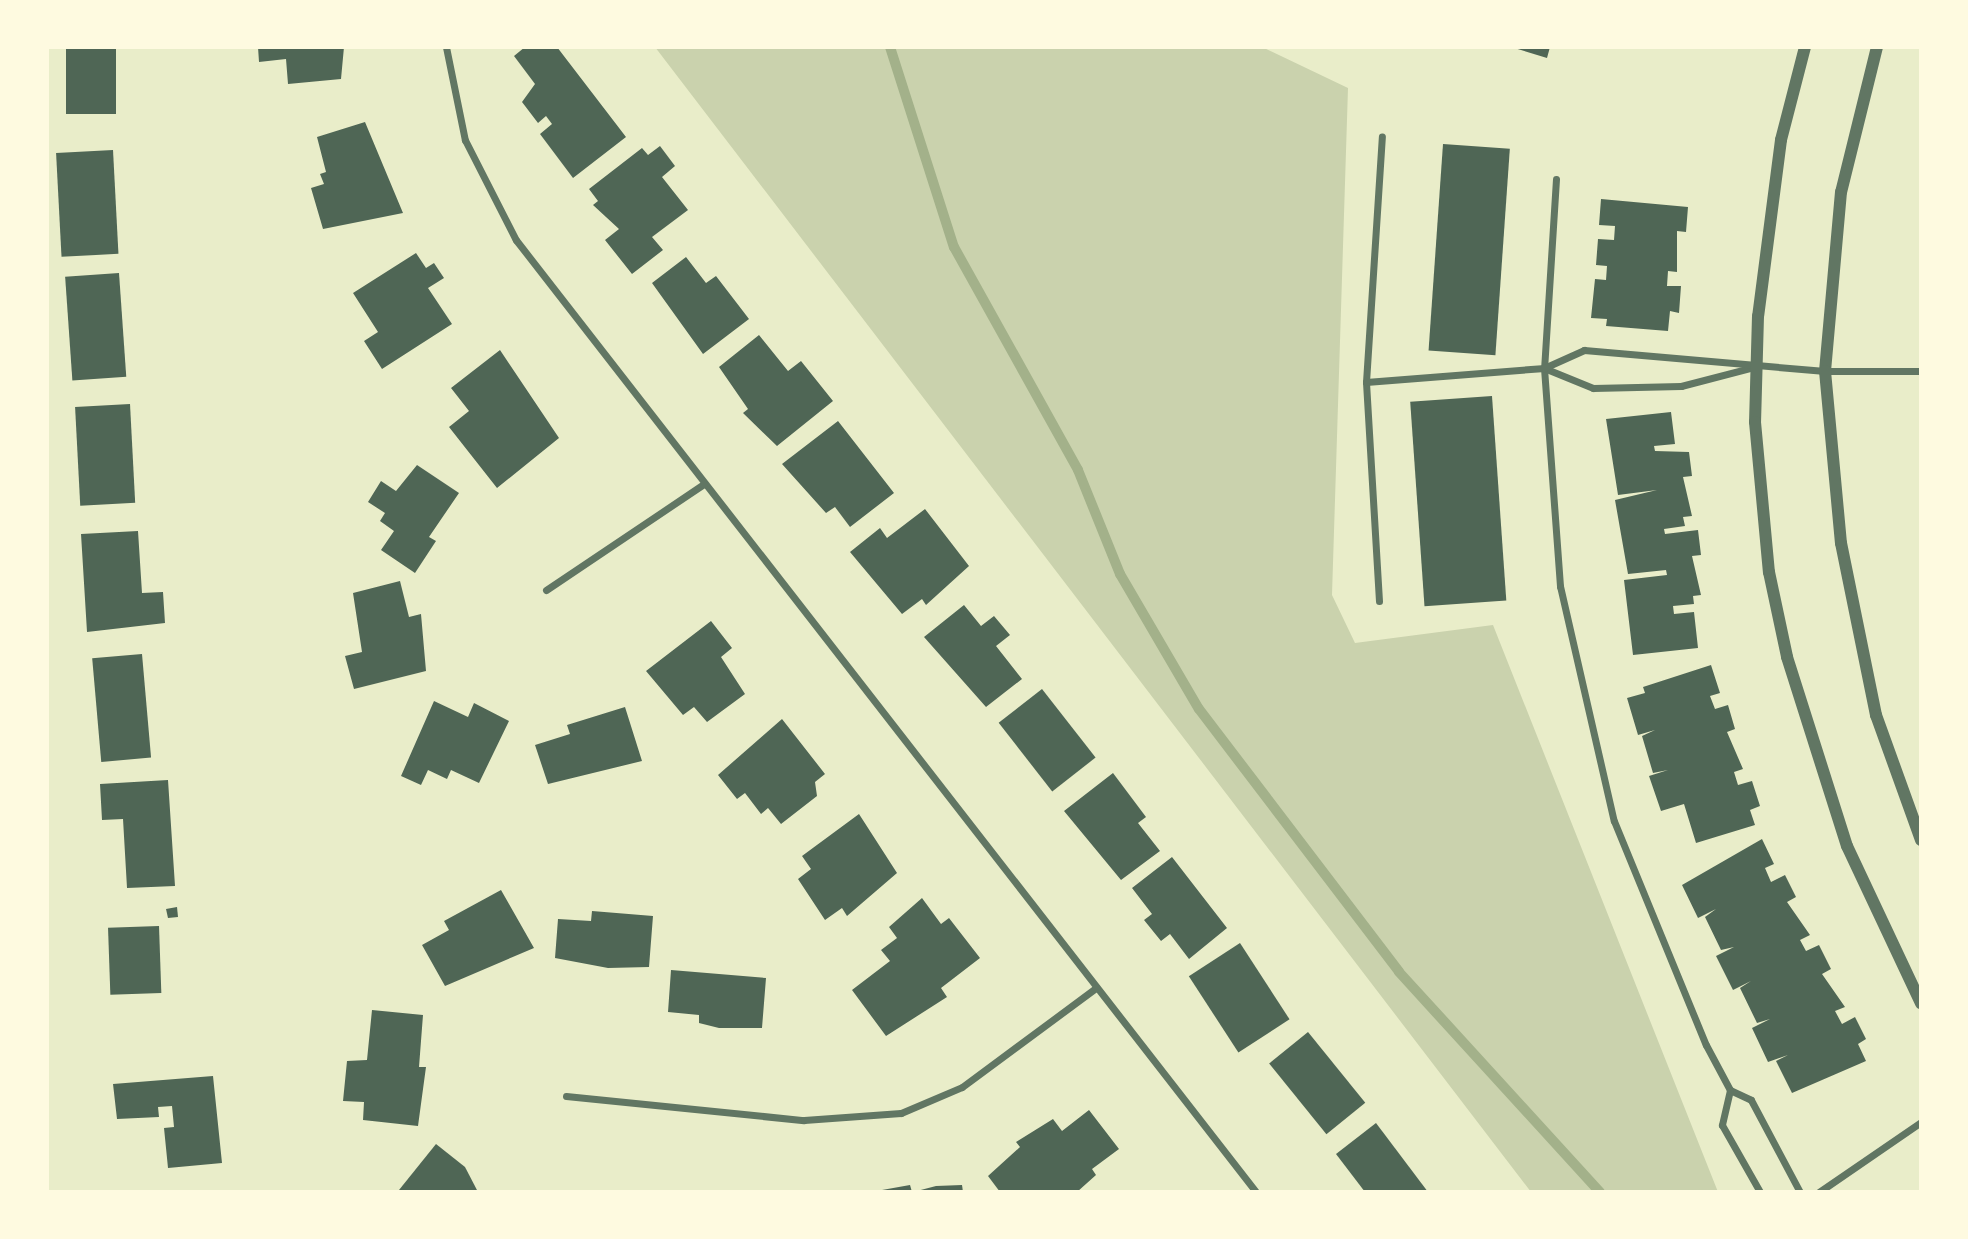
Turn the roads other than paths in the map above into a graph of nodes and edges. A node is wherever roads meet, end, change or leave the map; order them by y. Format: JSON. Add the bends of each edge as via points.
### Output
{"nodes":[{"id":1,"x":446,"y":47,"type":"edge"},
{"id":2,"x":1805,"y":47,"type":"edge"},
{"id":3,"x":1877,"y":47,"type":"edge"},
{"id":4,"x":1382,"y":137,"type":"dead end"},
{"id":5,"x":1556,"y":179,"type":"dead end"},
{"id":6,"x":1756,"y":366,"type":"junction"},
{"id":7,"x":1544,"y":368,"type":"junction"},
{"id":8,"x":1825,"y":371,"type":"junction"},
{"id":9,"x":1921,"y":371,"type":"edge"},
{"id":10,"x":1366,"y":382,"type":"junction"},
{"id":11,"x":704,"y":484,"type":"junction"},
{"id":12,"x":547,"y":590,"type":"dead end"},
{"id":13,"x":1379,"y":601,"type":"dead end"},
{"id":14,"x":1921,"y":840,"type":"edge"},
{"id":15,"x":1096,"y":988,"type":"junction"},
{"id":16,"x":1921,"y":1003,"type":"edge"},
{"id":17,"x":1730,"y":1090,"type":"junction"},
{"id":18,"x":566,"y":1096,"type":"dead end"},
{"id":19,"x":1921,"y":1122,"type":"edge"},
{"id":20,"x":1255,"y":1192,"type":"edge"},
{"id":21,"x":1760,"y":1192,"type":"edge"},
{"id":22,"x":1800,"y":1192,"type":"edge"},
{"id":23,"x":1819,"y":1192,"type":"edge"}],
"edges":[{"from":1,"to":11,"type":"street","via":[[465,140],[505,220]]},
{"from":2,"to":6,"type":"street","via":[[1781,140],[1763,255]]},
{"from":3,"to":8,"type":"street","via":[[1837,215]]},
{"from":4,"to":10,"type":"street"},
{"from":5,"to":7,"type":"street"},
{"from":6,"to":7,"type":"street","via":[[1584,350]]},
{"from":6,"to":7,"type":"street","via":[[1681,386],[1593,388]]},
{"from":6,"to":8,"type":"street"},
{"from":6,"to":16,"type":"street","via":[[1769,572],[1787,657],[1847,846]]},
{"from":7,"to":10,"type":"street"},
{"from":7,"to":17,"type":"street","via":[[1560,586],[1614,821]]},
{"from":8,"to":9,"type":"street"},
{"from":8,"to":14,"type":"street","via":[[1841,543],[1876,715]]},
{"from":10,"to":13,"type":"street"},
{"from":11,"to":12,"type":"street"},
{"from":11,"to":15,"type":"street"},
{"from":15,"to":18,"type":"street","via":[[962,1087],[901,1114],[804,1120]]},
{"from":15,"to":20,"type":"street"},
{"from":17,"to":21,"type":"street","via":[[1722,1125]]},
{"from":17,"to":22,"type":"street","via":[[1751,1100]]},
{"from":19,"to":23,"type":"street"}]}
